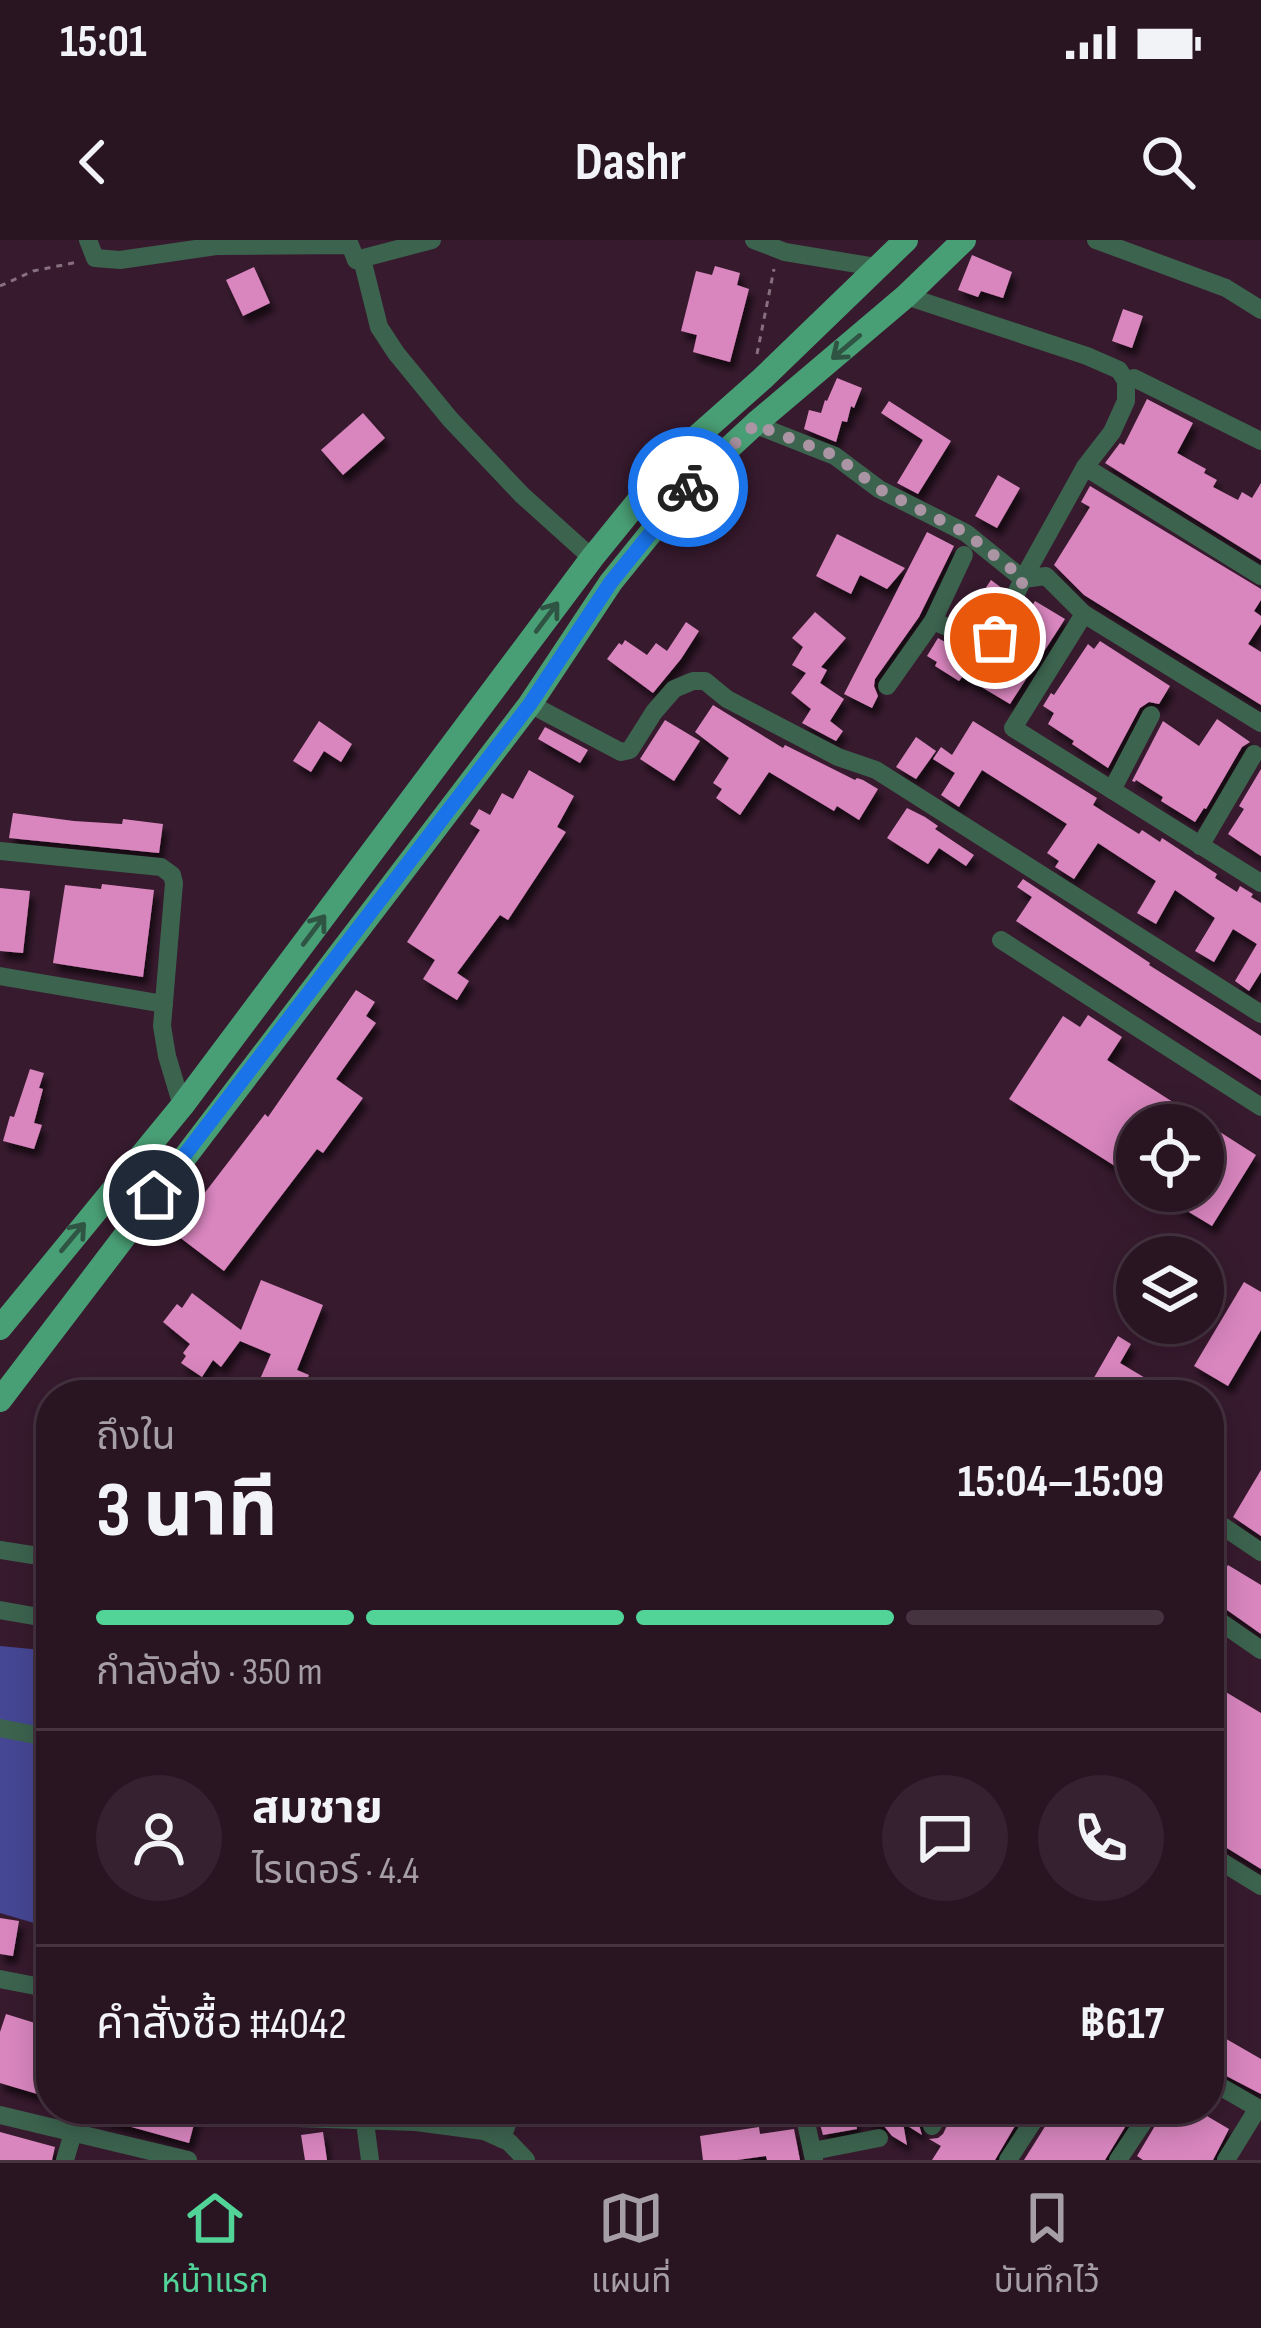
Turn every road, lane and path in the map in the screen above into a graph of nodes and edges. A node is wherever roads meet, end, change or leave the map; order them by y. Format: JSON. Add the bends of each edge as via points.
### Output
{"nodes":[{"id":1,"x":432,"y":240,"type":"edge"},
{"id":2,"x":754,"y":240,"type":"edge"},
{"id":3,"x":906,"y":240,"type":"edge"},
{"id":4,"x":964,"y":240,"type":"edge"},
{"id":5,"x":1096,"y":240,"type":"edge"},
{"id":6,"x":92,"y":249,"type":"edge"},
{"id":7,"x":785,"y":251,"type":"junction"},
{"id":8,"x":356,"y":260,"type":"junction"},
{"id":9,"x":876,"y":267,"type":"junction"},
{"id":10,"x":0,"y":286,"type":"edge"},
{"id":11,"x":906,"y":296,"type":"junction"},
{"id":12,"x":1261,"y":310,"type":"edge"},
{"id":13,"x":762,"y":379,"type":"junction"},
{"id":14,"x":1126,"y":381,"type":"junction"},
{"id":15,"x":757,"y":423,"type":"junction"},
{"id":16,"x":1261,"y":441,"type":"edge"},
{"id":17,"x":1085,"y":466,"type":"junction"},
{"id":18,"x":964,"y":555,"type":"dead end"},
{"id":19,"x":592,"y":557,"type":"junction"},
{"id":20,"x":1261,"y":576,"type":"edge"},
{"id":21,"x":1024,"y":579,"type":"junction"},
{"id":22,"x":1084,"y":614,"type":"junction"},
{"id":23,"x":933,"y":621,"type":"junction"},
{"id":24,"x":887,"y":686,"type":"dead end"},
{"id":25,"x":530,"y":704,"type":"junction"},
{"id":26,"x":1151,"y":716,"type":"dead end"},
{"id":27,"x":1261,"y":723,"type":"edge"},
{"id":28,"x":1254,"y":754,"type":"dead end"},
{"id":29,"x":1112,"y":790,"type":"junction"},
{"id":30,"x":1200,"y":846,"type":"junction"},
{"id":31,"x":0,"y":851,"type":"edge"},
{"id":32,"x":1261,"y":884,"type":"edge"},
{"id":33,"x":1001,"y":940,"type":"dead end"},
{"id":34,"x":0,"y":976,"type":"edge"},
{"id":35,"x":164,"y":1004,"type":"junction"},
{"id":36,"x":1261,"y":1014,"type":"edge"},
{"id":37,"x":182,"y":1106,"type":"junction"},
{"id":38,"x":1261,"y":1108,"type":"edge"},
{"id":39,"x":34,"y":1283,"type":"junction"},
{"id":40,"x":68,"y":1308,"type":"junction"},
{"id":41,"x":0,"y":1328,"type":"edge"},
{"id":42,"x":0,"y":1400,"type":"edge"},
{"id":43,"x":1224,"y":1528,"type":"edge"},
{"id":44,"x":0,"y":1550,"type":"edge"},
{"id":45,"x":1261,"y":1552,"type":"edge"},
{"id":46,"x":36,"y":1556,"type":"edge"},
{"id":47,"x":0,"y":1610,"type":"edge"},
{"id":48,"x":36,"y":1616,"type":"edge"},
{"id":49,"x":1224,"y":1625,"type":"edge"},
{"id":50,"x":1261,"y":1651,"type":"edge"},
{"id":51,"x":0,"y":1728,"type":"edge"},
{"id":52,"x":36,"y":1735,"type":"edge"},
{"id":53,"x":1224,"y":1863,"type":"edge"},
{"id":54,"x":1261,"y":1886,"type":"edge"},
{"id":55,"x":0,"y":1979,"type":"edge"},
{"id":56,"x":36,"y":1986,"type":"edge"},
{"id":57,"x":1224,"y":2089,"type":"edge"},
{"id":58,"x":1259,"y":2109,"type":"edge"},
{"id":59,"x":0,"y":2115,"type":"edge"},
{"id":60,"x":36,"y":2123,"type":"edge"},
{"id":61,"x":39,"y":2124,"type":"edge"},
{"id":62,"x":75,"y":2124,"type":"edge"},
{"id":63,"x":369,"y":2124,"type":"edge"},
{"id":64,"x":431,"y":2124,"type":"edge"},
{"id":65,"x":507,"y":2124,"type":"edge"},
{"id":66,"x":806,"y":2124,"type":"edge"},
{"id":67,"x":1031,"y":2124,"type":"edge"},
{"id":68,"x":1142,"y":2124,"type":"edge"},
{"id":69,"x":73,"y":2132,"type":"junction"},
{"id":70,"x":878,"y":2138,"type":"dead end"},
{"id":71,"x":502,"y":2139,"type":"junction"},
{"id":72,"x":814,"y":2156,"type":"edge"},
{"id":73,"x":65,"y":2160,"type":"edge"},
{"id":74,"x":188,"y":2160,"type":"edge"},
{"id":75,"x":370,"y":2160,"type":"edge"},
{"id":76,"x":526,"y":2160,"type":"edge"},
{"id":77,"x":1008,"y":2160,"type":"edge"},
{"id":78,"x":1118,"y":2160,"type":"edge"},
{"id":79,"x":1226,"y":2160,"type":"edge"}],
"edges":[{"from":1,"to":8,"type":"street"},
{"from":2,"to":7,"type":"street"},
{"from":3,"to":9,"type":"main road"},
{"from":4,"to":11,"type":"main road"},
{"from":5,"to":12,"type":"street","via":[[1226,288]]},
{"from":6,"to":8,"type":"street","via":[[120,260],[216,246],[350,245]]},
{"from":6,"to":10,"type":"path"},
{"from":7,"to":9,"type":"street"},
{"from":7,"to":13,"type":"path","via":[[756,349]]},
{"from":8,"to":19,"type":"street","via":[[396,353],[522,495]]},
{"from":9,"to":13,"type":"main road"},
{"from":11,"to":14,"type":"street","via":[[1087,356]]},
{"from":11,"to":15,"type":"main road","one_way":true},
{"from":13,"to":19,"type":"main road","via":[[674,458]]},
{"from":14,"to":16,"type":"street"},
{"from":14,"to":17,"type":"street","via":[[1112,432]]},
{"from":15,"to":21,"type":"street","via":[[836,456],[879,489],[966,533]]},
{"from":15,"to":25,"type":"main road","via":[[651,532]]},
{"from":17,"to":20,"type":"street"},
{"from":17,"to":21,"type":"street"},
{"from":18,"to":23,"type":"street"},
{"from":37,"to":19,"type":"main road","one_way":true},
{"from":21,"to":22,"type":"street","via":[[1046,576]]},
{"from":21,"to":23,"type":"street","via":[[986,643]]},
{"from":22,"to":27,"type":"street"},
{"from":22,"to":29,"type":"street","via":[[1012,728]]},
{"from":23,"to":24,"type":"street"},
{"from":25,"to":36,"type":"street","via":[[630,751],[674,688],[705,681],[838,757],[876,770]]},
{"from":25,"to":40,"type":"main road"},
{"from":26,"to":29,"type":"street"},
{"from":28,"to":30,"type":"street"},
{"from":29,"to":30,"type":"street"},
{"from":30,"to":32,"type":"street"},
{"from":31,"to":35,"type":"street","via":[[161,867],[172,875]]},
{"from":33,"to":38,"type":"street"},
{"from":34,"to":35,"type":"street"},
{"from":35,"to":37,"type":"street"},
{"from":39,"to":37,"type":"main road","one_way":true},
{"from":39,"to":40,"type":"main road"},
{"from":39,"to":41,"type":"main road"},
{"from":40,"to":42,"type":"main road"},
{"from":43,"to":45,"type":"street"},
{"from":44,"to":46,"type":"street"},
{"from":47,"to":48,"type":"street"},
{"from":49,"to":50,"type":"street"},
{"from":51,"to":52,"type":"street"},
{"from":53,"to":54,"type":"street"},
{"from":55,"to":56,"type":"street"},
{"from":57,"to":58,"type":"street"},
{"from":58,"to":79,"type":"street"},
{"from":59,"to":60,"type":"street"},
{"from":61,"to":69,"type":"street"},
{"from":62,"to":69,"type":"street"},
{"from":63,"to":75,"type":"street"},
{"from":64,"to":71,"type":"street"},
{"from":65,"to":71,"type":"street"},
{"from":66,"to":72,"type":"street"},
{"from":67,"to":77,"type":"street"},
{"from":68,"to":78,"type":"street"},
{"from":69,"to":73,"type":"street"},
{"from":69,"to":74,"type":"street"},
{"from":70,"to":72,"type":"street"},
{"from":71,"to":76,"type":"street"}]}
